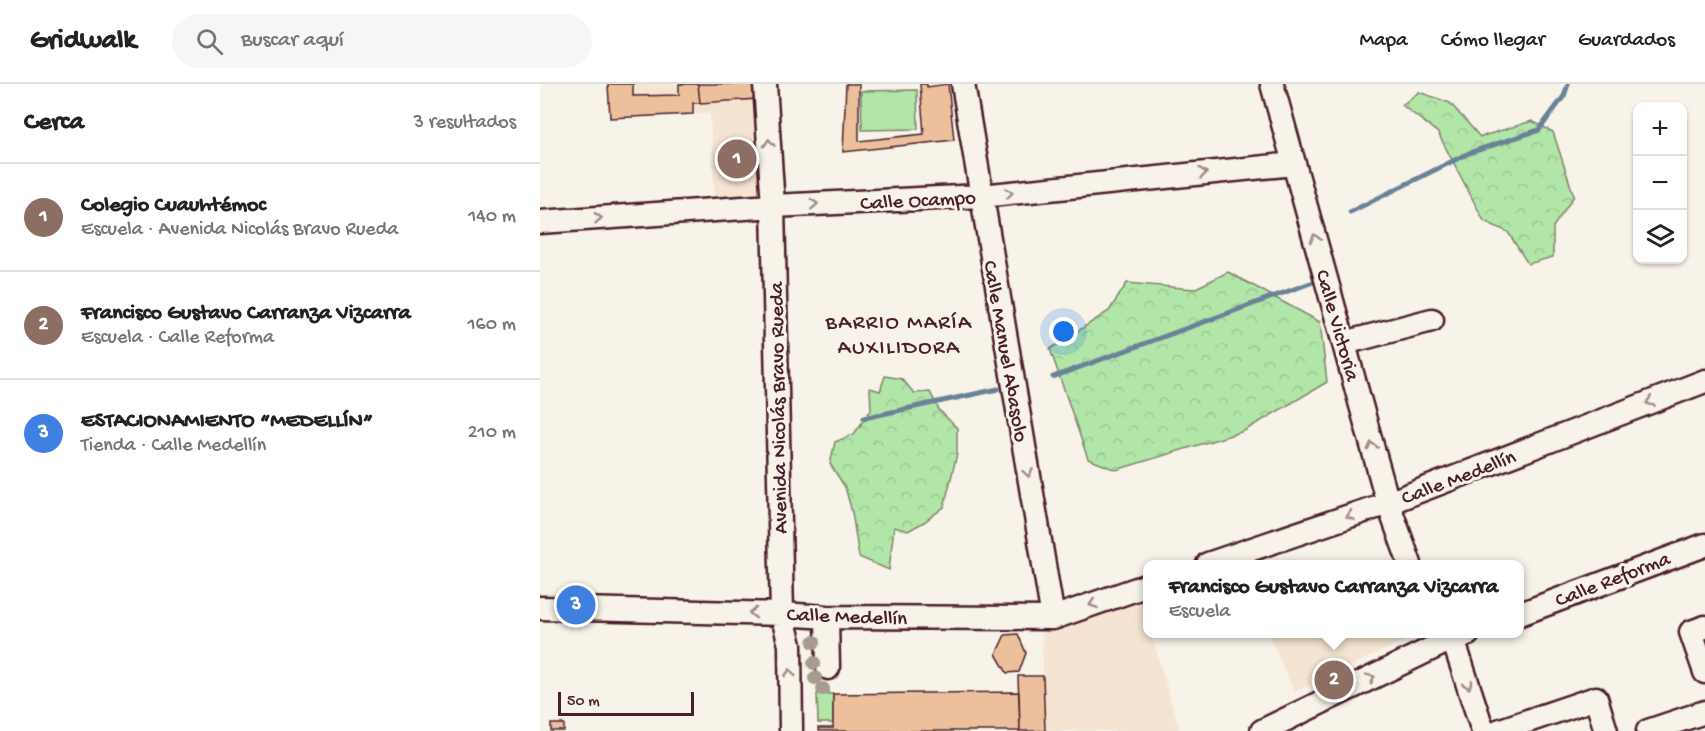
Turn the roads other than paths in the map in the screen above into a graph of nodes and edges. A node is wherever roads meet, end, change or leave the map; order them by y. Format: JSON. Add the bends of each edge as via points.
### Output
{"nodes":[{"id":1,"x":765,"y":84,"type":"edge"},
{"id":2,"x":963,"y":84,"type":"edge"},
{"id":3,"x":1272,"y":84,"type":"edge"},
{"id":4,"x":1294,"y":164,"type":"junction"},
{"id":5,"x":981,"y":196,"type":"junction"},
{"id":6,"x":772,"y":206,"type":"junction"},
{"id":7,"x":540,"y":222,"type":"edge"},
{"id":8,"x":1432,"y":320,"type":"dead end"},
{"id":9,"x":1344,"y":343,"type":"junction"},
{"id":10,"x":1705,"y":381,"type":"edge"},
{"id":11,"x":1388,"y":503,"type":"junction"},
{"id":12,"x":1705,"y":545,"type":"edge"},
{"id":13,"x":1220,"y":560,"type":"edge"},
{"id":14,"x":1409,"y":560,"type":"edge"},
{"id":15,"x":1143,"y":587,"type":"edge"},
{"id":16,"x":540,"y":608,"type":"edge"},
{"id":17,"x":1524,"y":613,"type":"edge"},
{"id":18,"x":782,"y":614,"type":"junction"},
{"id":19,"x":827,"y":617,"type":"junction"},
{"id":20,"x":1053,"y":618,"type":"junction"},
{"id":21,"x":1698,"y":630,"type":"edge"},
{"id":22,"x":1449,"y":638,"type":"edge"},
{"id":23,"x":828,"y":668,"type":"dead end"},
{"id":24,"x":1705,"y":672,"type":"edge"},
{"id":25,"x":1705,"y":712,"type":"edge"},
{"id":26,"x":791,"y":731,"type":"edge"},
{"id":27,"x":1262,"y":731,"type":"edge"},
{"id":28,"x":1483,"y":731,"type":"edge"},
{"id":29,"x":1498,"y":731,"type":"edge"},
{"id":30,"x":1606,"y":731,"type":"edge"},
{"id":31,"x":1648,"y":731,"type":"edge"}],
"edges":[{"from":6,"to":1,"type":"street","name":"Avenida Nicolás Bravo Rueda","one_way":true},
{"from":2,"to":5,"type":"street","name":"Calle Manuel Abasolo"},
{"from":3,"to":4,"type":"street","name":"Calle Victoria"},
{"from":5,"to":4,"type":"street","name":"Calle Ocampo","one_way":true},
{"from":9,"to":4,"type":"street","name":"Calle Victoria","one_way":true},
{"from":6,"to":5,"type":"street","name":"Calle Ocampo","one_way":true},
{"from":5,"to":20,"type":"street","name":"Calle Manuel Abasolo","one_way":true},
{"from":7,"to":6,"type":"street","name":"Calle Ocampo","one_way":true},
{"from":6,"to":18,"type":"street","name":"Avenida Nicolás Bravo Rueda"},
{"from":8,"to":9,"type":"street"},
{"from":11,"to":9,"type":"street","name":"Calle Victoria","one_way":true},
{"from":10,"to":11,"type":"street","name":"Calle Medellín","one_way":true},
{"from":11,"to":13,"type":"street","name":"Calle Medellín","one_way":true},
{"from":11,"to":14,"type":"street","name":"Calle Victoria"},
{"from":12,"to":17,"type":"street","name":"Calle Reforma"},
{"from":15,"to":20,"type":"street","name":"Calle Medellín","one_way":true},
{"from":18,"to":16,"type":"street","name":"Calle Medellín","one_way":true},
{"from":18,"to":19,"type":"street","name":"Calle Medellín"},
{"from":26,"to":18,"type":"street","name":"Avenida Nicolás Bravo Rueda","one_way":true,"via":[[790,645]]},
{"from":19,"to":20,"type":"street","name":"Calle Medellín"},
{"from":19,"to":23,"type":"street"},
{"from":21,"to":24,"type":"street"},
{"from":27,"to":22,"type":"street","one_way":true},
{"from":22,"to":28,"type":"street","one_way":true},
{"from":25,"to":31,"type":"street"},
{"from":29,"to":30,"type":"street","via":[[1596,698]]}]}
